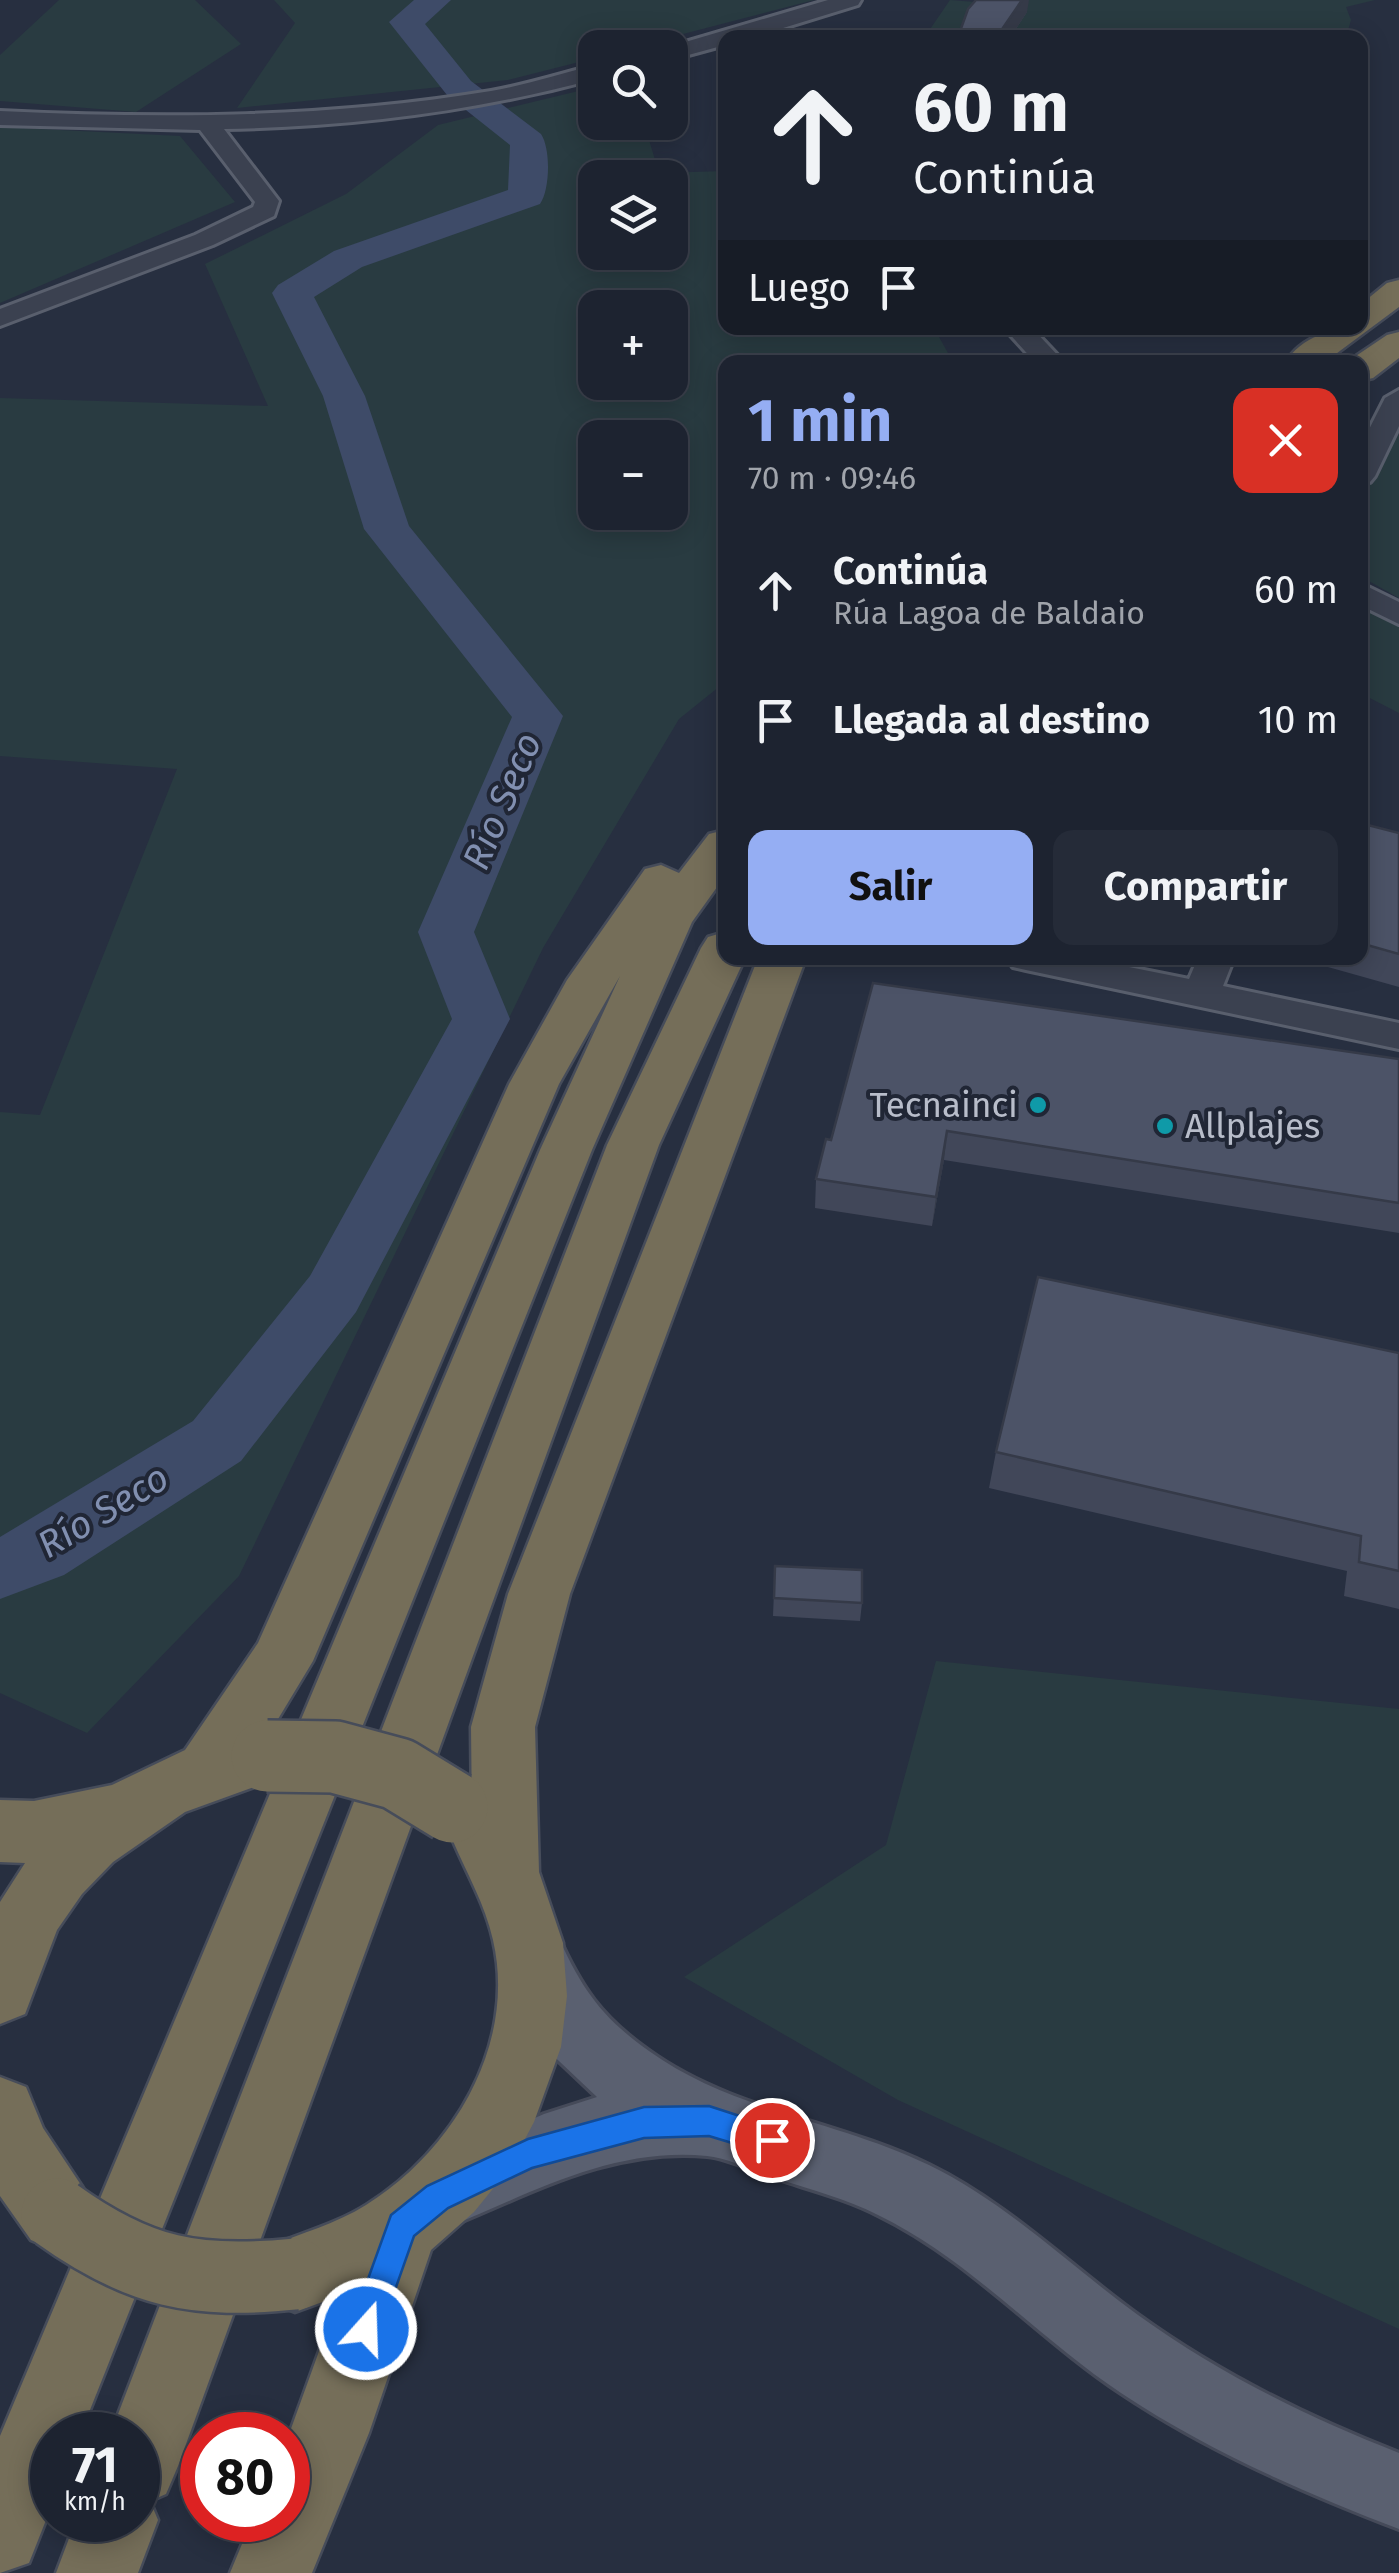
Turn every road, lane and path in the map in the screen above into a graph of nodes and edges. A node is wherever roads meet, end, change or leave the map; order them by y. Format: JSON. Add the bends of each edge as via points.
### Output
{"nodes":[{"id":1,"x":850,"y":0,"type":"edge"},
{"id":2,"x":751,"y":30,"type":"edge"},
{"id":3,"x":718,"y":40,"type":"edge"},
{"id":4,"x":688,"y":49,"type":"edge"},
{"id":5,"x":578,"y":76,"type":"edge"},
{"id":6,"x":0,"y":118,"type":"edge"},
{"id":7,"x":212,"y":122,"type":"junction"},
{"id":8,"x":1399,"y":290,"type":"edge"},
{"id":9,"x":1368,"y":315,"type":"edge"},
{"id":10,"x":0,"y":318,"type":"edge"},
{"id":11,"x":1024,"y":335,"type":"edge"},
{"id":12,"x":1342,"y":335,"type":"edge"},
{"id":13,"x":1399,"y":342,"type":"edge"},
{"id":14,"x":1043,"y":355,"type":"edge"},
{"id":15,"x":1313,"y":355,"type":"edge"},
{"id":16,"x":1368,"y":364,"type":"edge"},
{"id":17,"x":1399,"y":398,"type":"edge"},
{"id":18,"x":1368,"y":460,"type":"edge"},
{"id":19,"x":1368,"y":597,"type":"edge"},
{"id":20,"x":1399,"y":615,"type":"edge"},
{"id":21,"x":718,"y":813,"type":"edge"},
{"id":22,"x":718,"y":853,"type":"edge"},
{"id":23,"x":718,"y":963,"type":"edge"},
{"id":24,"x":779,"y":965,"type":"edge"},
{"id":25,"x":1058,"y":965,"type":"edge"},
{"id":26,"x":1213,"y":965,"type":"edge"},
{"id":27,"x":1200,"y":996,"type":"junction"},
{"id":28,"x":1399,"y":1036,"type":"edge"},
{"id":29,"x":238,"y":1762,"type":"junction"},
{"id":30,"x":120,"y":1814,"type":"junction"},
{"id":31,"x":0,"y":1831,"type":"edge"},
{"id":32,"x":506,"y":1870,"type":"junction"},
{"id":33,"x":533,"y":1956,"type":"junction"},
{"id":34,"x":1,"y":1977,"type":"edge"},
{"id":35,"x":0,"y":2112,"type":"edge"},
{"id":36,"x":709,"y":2121,"type":"junction"},
{"id":37,"x":420,"y":2211,"type":"junction"},
{"id":38,"x":158,"y":2412,"type":"edge"},
{"id":39,"x":1399,"y":2491,"type":"edge"},
{"id":40,"x":0,"y":2534,"type":"edge"},
{"id":41,"x":109,"y":2542,"type":"edge"},
{"id":42,"x":97,"y":2573,"type":"edge"},
{"id":43,"x":272,"y":2573,"type":"edge"}],
"edges":[{"from":1,"to":2,"type":"street"},
{"from":3,"to":4,"type":"street"},
{"from":5,"to":7,"type":"street","via":[[494,98],[388,112]]},
{"from":6,"to":7,"type":"street"},
{"from":7,"to":10,"type":"street","via":[[212,134],[267,201],[266,211]]},
{"from":8,"to":9,"type":"highway"},
{"from":11,"to":14,"type":"street"},
{"from":12,"to":15,"type":"highway"},
{"from":13,"to":16,"type":"highway"},
{"from":17,"to":18,"type":"street"},
{"from":19,"to":20,"type":"street"},
{"from":21,"to":29,"type":"highway","via":[[584,992],[528,1100]]},
{"from":22,"to":40,"type":"highway","via":[[670,918],[566,1150]]},
{"from":23,"to":38,"type":"highway","via":[[633,1145]]},
{"from":24,"to":32,"type":"highway","via":[[540,1594],[502,1727]]},
{"from":25,"to":27,"type":"street"},
{"from":26,"to":27,"type":"street"},
{"from":27,"to":28,"type":"street"},
{"from":29,"to":30,"type":"highway","via":[[163,1787]]},
{"from":29,"to":32,"type":"highway","bridge":true,"via":[[334,1758],[398,1774],[452,1807]]},
{"from":30,"to":31,"type":"highway","via":[[34,1832]]},
{"from":30,"to":34,"type":"highway","via":[[48,1885]]},
{"from":32,"to":33,"type":"highway"},
{"from":33,"to":36,"type":"main road","via":[[560,2015],[592,2046],[626,2077]]},
{"from":33,"to":37,"type":"highway","via":[[533,2018],[516,2082],[484,2143]]},
{"from":35,"to":37,"type":"highway","bridge":true,"via":[[31,2181],[58,2214],[140,2266],[242,2281],[296,2274],[351,2255]]},
{"from":36,"to":37,"type":"main road","via":[[644,2122],[544,2150]]},
{"from":36,"to":39,"type":"main road","via":[[836,2160],[905,2190],[951,2216],[1204,2405]]},
{"from":37,"to":43,"type":"highway"},
{"from":41,"to":42,"type":"highway"}]}
